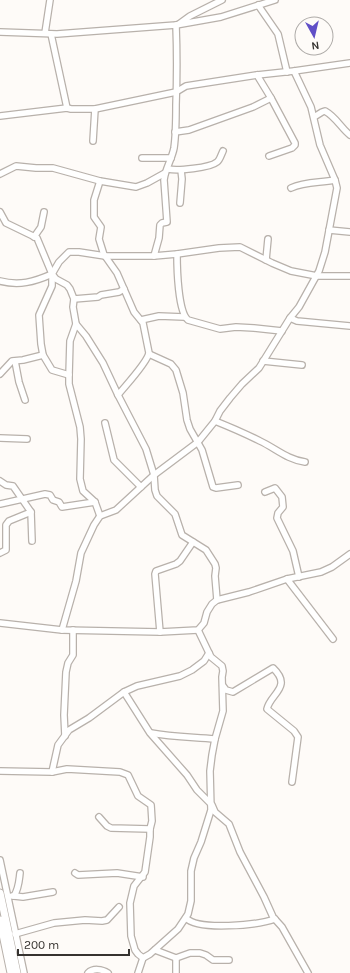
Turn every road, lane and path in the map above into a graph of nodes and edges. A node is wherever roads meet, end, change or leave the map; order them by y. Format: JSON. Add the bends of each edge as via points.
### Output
{"nodes":[{"id":1,"x":50,"y":0,"type":"edge"},
{"id":2,"x":222,"y":0,"type":"edge"},
{"id":3,"x":275,"y":0,"type":"edge"},
{"id":4,"x":258,"y":5,"type":"junction"},
{"id":5,"x":177,"y":24,"type":"junction"},
{"id":6,"x":0,"y":32,"type":"edge"},
{"id":7,"x":45,"y":33,"type":"junction"},
{"id":8,"x":51,"y":34,"type":"junction"},
{"id":9,"x":350,"y":63,"type":"edge"},
{"id":10,"x":294,"y":71,"type":"junction"},
{"id":11,"x":287,"y":72,"type":"junction"},
{"id":12,"x":257,"y":75,"type":"junction"},
{"id":13,"x":176,"y":92,"type":"junction"},
{"id":14,"x":271,"y":98,"type":"junction"},
{"id":15,"x":67,"y":108,"type":"junction"},
{"id":16,"x":95,"y":109,"type":"junction"},
{"id":17,"x":0,"y":116,"type":"edge"},
{"id":18,"x":314,"y":117,"type":"junction"},
{"id":19,"x":175,"y":132,"type":"junction"},
{"id":20,"x":350,"y":135,"type":"edge"},
{"id":21,"x":93,"y":141,"type":"dead end"},
{"id":22,"x":223,"y":151,"type":"dead end"},
{"id":23,"x":270,"y":156,"type":"dead end"},
{"id":24,"x":142,"y":158,"type":"dead end"},
{"id":25,"x":171,"y":158,"type":"junction"},
{"id":26,"x":181,"y":170,"type":"junction"},
{"id":27,"x":166,"y":171,"type":"junction"},
{"id":28,"x":0,"y":174,"type":"edge"},
{"id":29,"x":335,"y":180,"type":"junction"},
{"id":30,"x":100,"y":181,"type":"junction"},
{"id":31,"x":291,"y":188,"type":"dead end"},
{"id":32,"x":180,"y":203,"type":"dead end"},
{"id":33,"x":0,"y":212,"type":"edge"},
{"id":34,"x":44,"y":212,"type":"dead end"},
{"id":35,"x":0,"y":222,"type":"edge"},
{"id":36,"x":6,"y":223,"type":"junction"},
{"id":37,"x":329,"y":230,"type":"junction"},
{"id":38,"x":350,"y":232,"type":"edge"},
{"id":39,"x":34,"y":237,"type":"junction"},
{"id":40,"x":268,"y":239,"type":"dead end"},
{"id":41,"x":177,"y":254,"type":"junction"},
{"id":42,"x":104,"y":256,"type":"junction"},
{"id":43,"x":154,"y":256,"type":"junction"},
{"id":44,"x":266,"y":260,"type":"junction"},
{"id":45,"x":52,"y":274,"type":"junction"},
{"id":46,"x":317,"y":276,"type":"junction"},
{"id":47,"x":350,"y":276,"type":"edge"},
{"id":48,"x":0,"y":281,"type":"edge"},
{"id":49,"x":124,"y":289,"type":"junction"},
{"id":50,"x":74,"y":299,"type":"junction"},
{"id":51,"x":184,"y":317,"type":"junction"},
{"id":52,"x":290,"y":318,"type":"junction"},
{"id":53,"x":141,"y":320,"type":"junction"},
{"id":54,"x":76,"y":324,"type":"junction"},
{"id":55,"x":350,"y":326,"type":"edge"},
{"id":56,"x":282,"y":331,"type":"junction"},
{"id":57,"x":149,"y":354,"type":"junction"},
{"id":58,"x":43,"y":355,"type":"junction"},
{"id":59,"x":15,"y":361,"type":"junction"},
{"id":60,"x":263,"y":361,"type":"junction"},
{"id":61,"x":302,"y":366,"type":"dead end"},
{"id":62,"x":0,"y":374,"type":"edge"},
{"id":63,"x":69,"y":375,"type":"junction"},
{"id":64,"x":118,"y":395,"type":"junction"},
{"id":65,"x":25,"y":400,"type":"dead end"},
{"id":66,"x":215,"y":421,"type":"junction"},
{"id":67,"x":105,"y":423,"type":"dead end"},
{"id":68,"x":0,"y":438,"type":"edge"},
{"id":69,"x":27,"y":439,"type":"dead end"},
{"id":70,"x":198,"y":442,"type":"junction"},
{"id":71,"x":305,"y":462,"type":"dead end"},
{"id":72,"x":154,"y":475,"type":"junction"},
{"id":73,"x":0,"y":481,"type":"edge"},
{"id":74,"x":238,"y":485,"type":"dead end"},
{"id":75,"x":141,"y":487,"type":"junction"},
{"id":76,"x":265,"y":492,"type":"dead end"},
{"id":77,"x":22,"y":499,"type":"junction"},
{"id":78,"x":95,"y":502,"type":"junction"},
{"id":79,"x":0,"y":504,"type":"edge"},
{"id":80,"x":30,"y":512,"type":"junction"},
{"id":81,"x":100,"y":516,"type":"junction"},
{"id":82,"x":32,"y":542,"type":"dead end"},
{"id":83,"x":193,"y":542,"type":"junction"},
{"id":84,"x":0,"y":553,"type":"edge"},
{"id":85,"x":350,"y":554,"type":"edge"},
{"id":86,"x":298,"y":577,"type":"junction"},
{"id":87,"x":287,"y":579,"type":"junction"},
{"id":88,"x":217,"y":600,"type":"junction"},
{"id":89,"x":0,"y":623,"type":"edge"},
{"id":90,"x":62,"y":630,"type":"junction"},
{"id":91,"x":73,"y":630,"type":"junction"},
{"id":92,"x":198,"y":630,"type":"junction"},
{"id":93,"x":160,"y":632,"type":"junction"},
{"id":94,"x":332,"y":639,"type":"dead end"},
{"id":95,"x":209,"y":653,"type":"junction"},
{"id":96,"x":223,"y":686,"type":"junction"},
{"id":97,"x":124,"y":692,"type":"junction"},
{"id":98,"x":150,"y":733,"type":"junction"},
{"id":99,"x":65,"y":736,"type":"junction"},
{"id":100,"x":214,"y":739,"type":"junction"},
{"id":101,"x":0,"y":771,"type":"edge"},
{"id":102,"x":52,"y":772,"type":"junction"},
{"id":103,"x":292,"y":782,"type":"dead end"},
{"id":104,"x":212,"y":805,"type":"junction"},
{"id":105,"x":99,"y":817,"type":"dead end"},
{"id":106,"x":150,"y":829,"type":"junction"},
{"id":107,"x":0,"y":860,"type":"edge"},
{"id":108,"x":20,"y":873,"type":"dead end"},
{"id":109,"x":75,"y":873,"type":"dead end"},
{"id":110,"x":143,"y":876,"type":"junction"},
{"id":111,"x":53,"y":892,"type":"dead end"},
{"id":112,"x":0,"y":893,"type":"edge"},
{"id":113,"x":11,"y":896,"type":"junction"},
{"id":114,"x":119,"y":907,"type":"dead end"},
{"id":115,"x":186,"y":918,"type":"junction"},
{"id":116,"x":275,"y":919,"type":"junction"},
{"id":117,"x":0,"y":920,"type":"edge"},
{"id":118,"x":15,"y":934,"type":"junction"},
{"id":119,"x":155,"y":950,"type":"junction"},
{"id":120,"x":143,"y":958,"type":"junction"},
{"id":121,"x":176,"y":958,"type":"junction"},
{"id":122,"x":228,"y":960,"type":"dead end"},
{"id":123,"x":11,"y":973,"type":"edge"},
{"id":124,"x":17,"y":973,"type":"edge"},
{"id":125,"x":24,"y":973,"type":"edge"},
{"id":126,"x":88,"y":973,"type":"edge"},
{"id":127,"x":108,"y":973,"type":"edge"},
{"id":128,"x":138,"y":973,"type":"edge"},
{"id":129,"x":176,"y":973,"type":"edge"},
{"id":130,"x":308,"y":973,"type":"edge"}],
"edges":[{"from":1,"to":7,"type":"street"},
{"from":2,"to":5,"type":"street"},
{"from":3,"to":4,"type":"street"},
{"from":4,"to":5,"type":"street","via":[[221,17]]},
{"from":4,"to":11,"type":"street","via":[[278,34]]},
{"from":5,"to":8,"type":"street"},
{"from":5,"to":13,"type":"street"},
{"from":6,"to":7,"type":"street"},
{"from":7,"to":8,"type":"street"},
{"from":8,"to":15,"type":"street"},
{"from":9,"to":10,"type":"street"},
{"from":10,"to":11,"type":"street"},
{"from":10,"to":18,"type":"street"},
{"from":11,"to":12,"type":"street"},
{"from":12,"to":13,"type":"street","via":[[186,86]]},
{"from":12,"to":14,"type":"street"},
{"from":13,"to":16,"type":"street"},
{"from":13,"to":19,"type":"street"},
{"from":14,"to":19,"type":"street","via":[[190,130]]},
{"from":14,"to":23,"type":"street","via":[[295,145]]},
{"from":15,"to":16,"type":"street"},
{"from":15,"to":17,"type":"street"},
{"from":16,"to":21,"type":"street"},
{"from":18,"to":20,"type":"street","via":[[325,111]]},
{"from":18,"to":29,"type":"street","via":[[320,145]]},
{"from":19,"to":25,"type":"street"},
{"from":22,"to":26,"type":"street","via":[[219,161],[213,165]]},
{"from":24,"to":25,"type":"street"},
{"from":25,"to":27,"type":"street"},
{"from":26,"to":27,"type":"street"},
{"from":26,"to":32,"type":"street"},
{"from":27,"to":30,"type":"street","via":[[148,183],[136,187]]},
{"from":27,"to":43,"type":"street","via":[[164,180],[167,222],[160,225]]},
{"from":28,"to":30,"type":"street","via":[[13,166],[53,168]]},
{"from":29,"to":31,"type":"street","via":[[312,182]]},
{"from":29,"to":37,"type":"street","via":[[337,188]]},
{"from":30,"to":42,"type":"street","via":[[94,200],[94,217],[101,227],[99,240]]},
{"from":33,"to":36,"type":"street"},
{"from":34,"to":39,"type":"street"},
{"from":35,"to":36,"type":"street"},
{"from":36,"to":39,"type":"street"},
{"from":37,"to":38,"type":"street"},
{"from":37,"to":46,"type":"street"},
{"from":39,"to":45,"type":"street","via":[[38,240]]},
{"from":40,"to":44,"type":"street"},
{"from":41,"to":43,"type":"street"},
{"from":41,"to":44,"type":"street","via":[[240,248]]},
{"from":41,"to":51,"type":"street","via":[[178,284]]},
{"from":42,"to":43,"type":"street"},
{"from":42,"to":45,"type":"street","via":[[69,252]]},
{"from":42,"to":49,"type":"street","via":[[117,272]]},
{"from":44,"to":46,"type":"street","via":[[291,271]]},
{"from":45,"to":48,"type":"street","via":[[23,284]]},
{"from":45,"to":50,"type":"street","via":[[67,285]]},
{"from":45,"to":58,"type":"street","via":[[52,286],[39,315]]},
{"from":46,"to":47,"type":"street"},
{"from":46,"to":52,"type":"street"},
{"from":49,"to":50,"type":"street","via":[[98,298]]},
{"from":49,"to":53,"type":"street","via":[[133,310]]},
{"from":50,"to":54,"type":"street"},
{"from":51,"to":53,"type":"street","via":[[159,316]]},
{"from":51,"to":56,"type":"street","via":[[220,329],[248,327]]},
{"from":52,"to":55,"type":"street","via":[[296,321]]},
{"from":52,"to":56,"type":"street"},
{"from":53,"to":57,"type":"street"},
{"from":54,"to":63,"type":"street","via":[[70,341]]},
{"from":54,"to":64,"type":"street","via":[[102,360]]},
{"from":56,"to":60,"type":"street"},
{"from":57,"to":64,"type":"street"},
{"from":57,"to":70,"type":"street","via":[[174,367],[182,389],[187,420]]},
{"from":58,"to":59,"type":"street"},
{"from":58,"to":63,"type":"street","via":[[52,370]]},
{"from":59,"to":62,"type":"street","via":[[10,362]]},
{"from":59,"to":65,"type":"street","via":[[18,381]]},
{"from":60,"to":61,"type":"street"},
{"from":60,"to":66,"type":"street","via":[[230,398]]},
{"from":63,"to":78,"type":"street","via":[[80,427],[80,479],[84,491]]},
{"from":64,"to":72,"type":"street","via":[[146,449]]},
{"from":66,"to":70,"type":"street"},
{"from":66,"to":71,"type":"street","via":[[261,441],[288,457]]},
{"from":67,"to":75,"type":"street","via":[[114,460]]},
{"from":68,"to":69,"type":"street"},
{"from":70,"to":72,"type":"street"},
{"from":70,"to":74,"type":"street","via":[[213,487]]},
{"from":72,"to":75,"type":"street"},
{"from":72,"to":83,"type":"street","via":[[157,496],[174,514],[182,535]]},
{"from":73,"to":77,"type":"street","via":[[13,486]]},
{"from":75,"to":81,"type":"street","via":[[116,510]]},
{"from":76,"to":86,"type":"street","via":[[275,488],[282,497],[283,507],[277,518],[293,551]]},
{"from":77,"to":78,"type":"street","via":[[45,494],[64,507]]},
{"from":77,"to":79,"type":"street"},
{"from":77,"to":80,"type":"street"},
{"from":78,"to":81,"type":"street"},
{"from":80,"to":82,"type":"street"},
{"from":80,"to":84,"type":"street","via":[[9,521],[6,525],[6,550]]},
{"from":81,"to":90,"type":"street","via":[[81,553],[76,582]]},
{"from":83,"to":88,"type":"street","via":[[206,550],[215,564]]},
{"from":83,"to":93,"type":"street","via":[[180,561],[156,571]]},
{"from":85,"to":86,"type":"street","via":[[332,568]]},
{"from":86,"to":87,"type":"street"},
{"from":87,"to":88,"type":"street"},
{"from":87,"to":94,"type":"street"},
{"from":88,"to":92,"type":"street","via":[[212,604]]},
{"from":89,"to":90,"type":"street"},
{"from":90,"to":91,"type":"street"},
{"from":91,"to":93,"type":"street"},
{"from":91,"to":99,"type":"street","via":[[73,655],[66,672]]},
{"from":92,"to":93,"type":"street"},
{"from":92,"to":95,"type":"street"},
{"from":95,"to":96,"type":"street","via":[[222,666]]},
{"from":95,"to":97,"type":"street","via":[[204,661],[180,676],[137,686]]},
{"from":96,"to":100,"type":"street","via":[[223,711]]},
{"from":96,"to":103,"type":"street","via":[[233,692],[272,668],[275,671],[280,680],[280,687],[267,709],[298,737]]},
{"from":97,"to":98,"type":"street"},
{"from":97,"to":99,"type":"street"},
{"from":98,"to":100,"type":"street"},
{"from":98,"to":104,"type":"street"},
{"from":99,"to":102,"type":"street","via":[[58,745]]},
{"from":100,"to":104,"type":"street","via":[[210,771]]},
{"from":101,"to":102,"type":"street"},
{"from":102,"to":106,"type":"street","via":[[67,769],[120,772],[128,775],[138,796],[151,805]]},
{"from":104,"to":115,"type":"street","via":[[191,871],[191,901]]},
{"from":104,"to":116,"type":"street","via":[[215,812],[232,829],[240,852]]},
{"from":105,"to":106,"type":"street","via":[[111,828]]},
{"from":106,"to":110,"type":"street"},
{"from":107,"to":113,"type":"street"},
{"from":108,"to":113,"type":"street","via":[[19,886]]},
{"from":109,"to":110,"type":"street"},
{"from":110,"to":120,"type":"street","via":[[134,886],[130,903],[131,936],[135,950]]},
{"from":111,"to":113,"type":"street","via":[[23,897]]},
{"from":112,"to":124,"type":"main road"},
{"from":113,"to":118,"type":"street"},
{"from":114,"to":118,"type":"street","via":[[107,920],[54,923]]},
{"from":115,"to":116,"type":"street","via":[[197,924],[237,925]]},
{"from":115,"to":119,"type":"street"},
{"from":116,"to":130,"type":"street"},
{"from":117,"to":123,"type":"main road"},
{"from":118,"to":125,"type":"street"},
{"from":119,"to":120,"type":"street"},
{"from":119,"to":121,"type":"street"},
{"from":120,"to":128,"type":"street"},
{"from":121,"to":122,"type":"street","via":[[200,953],[214,960]]},
{"from":121,"to":129,"type":"street"},
{"from":126,"to":127,"type":"street","via":[[96,970]]}]}
